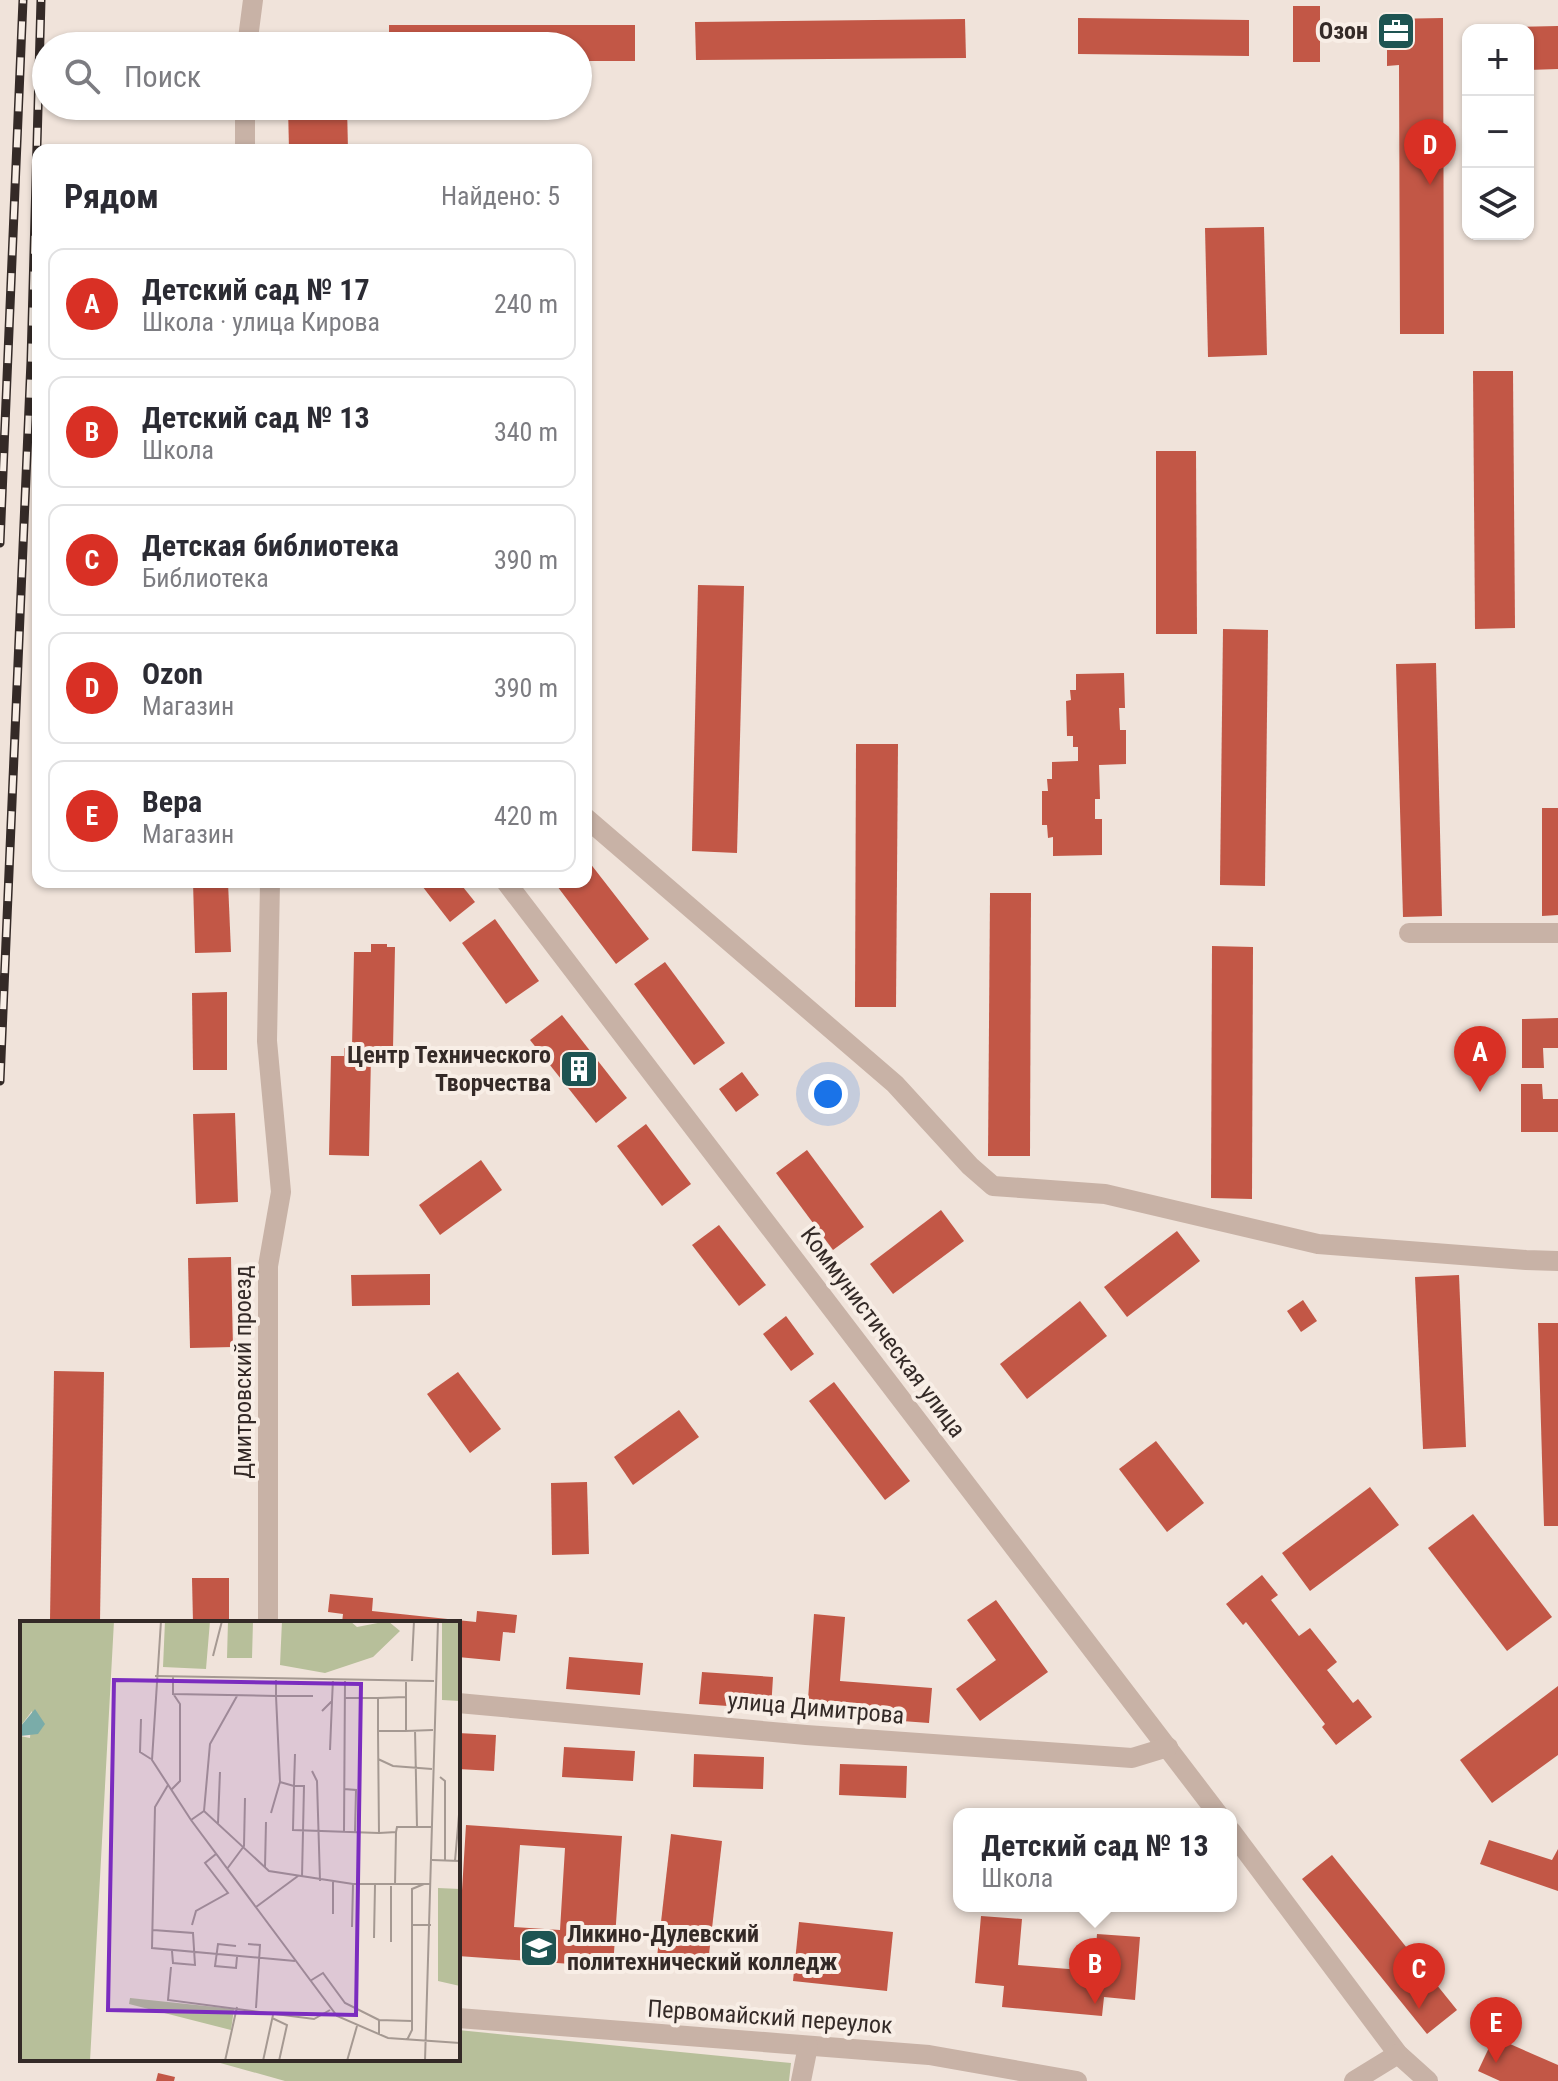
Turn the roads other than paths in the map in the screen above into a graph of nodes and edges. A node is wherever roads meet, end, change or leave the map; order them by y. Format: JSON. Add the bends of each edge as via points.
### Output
{"nodes":[{"id":1,"x":253,"y":0,"type":"edge"},
{"id":2,"x":249,"y":32,"type":"edge"},
{"id":3,"x":245,"y":120,"type":"edge"},
{"id":4,"x":245,"y":144,"type":"edge"},
{"id":5,"x":592,"y":823,"type":"edge"},
{"id":6,"x":270,"y":888,"type":"edge"},
{"id":7,"x":511,"y":888,"type":"edge"},
{"id":8,"x":1409,"y":933,"type":"dead end"},
{"id":9,"x":1558,"y":933,"type":"edge"},
{"id":10,"x":1558,"y":1261,"type":"edge"},
{"id":11,"x":268,"y":1621,"type":"edge"},
{"id":12,"x":460,"y":1703,"type":"edge"},
{"id":13,"x":1168,"y":1747,"type":"junction"},
{"id":14,"x":1214,"y":1808,"type":"edge"},
{"id":15,"x":1237,"y":1839,"type":"edge"},
{"id":16,"x":460,"y":2018,"type":"edge"},
{"id":17,"x":808,"y":2046,"type":"junction"},
{"id":18,"x":1398,"y":2054,"type":"junction"},
{"id":19,"x":1045,"y":2078,"type":"edge"},
{"id":20,"x":801,"y":2081,"type":"edge"},
{"id":21,"x":1077,"y":2081,"type":"edge"},
{"id":22,"x":1354,"y":2081,"type":"edge"},
{"id":23,"x":1428,"y":2081,"type":"edge"}],
"edges":[{"from":1,"to":2,"type":"street"},
{"from":3,"to":4,"type":"street"},
{"from":5,"to":10,"type":"street","via":[[895,1084],[993,1186],[1105,1194],[1318,1244]]},
{"from":6,"to":11,"type":"street","name":"Дмитровский проезд","via":[[267,1041],[281,1192],[268,1266]]},
{"from":7,"to":13,"type":"street","name":"Коммунистическая улица"},
{"from":8,"to":9,"type":"street"},
{"from":12,"to":13,"type":"street","name":"улица Димитрова","via":[[1132,1758]]},
{"from":13,"to":14,"type":"street","name":"Коммунистическая улица"},
{"from":15,"to":18,"type":"street"},
{"from":16,"to":17,"type":"street","name":"Первомайский переулок"},
{"from":17,"to":19,"type":"street","name":"Первомайский переулок","via":[[929,2055]]},
{"from":17,"to":20,"type":"street"},
{"from":18,"to":22,"type":"street"},
{"from":18,"to":23,"type":"street"},
{"from":19,"to":21,"type":"street","name":"Первомайский переулок"}]}
